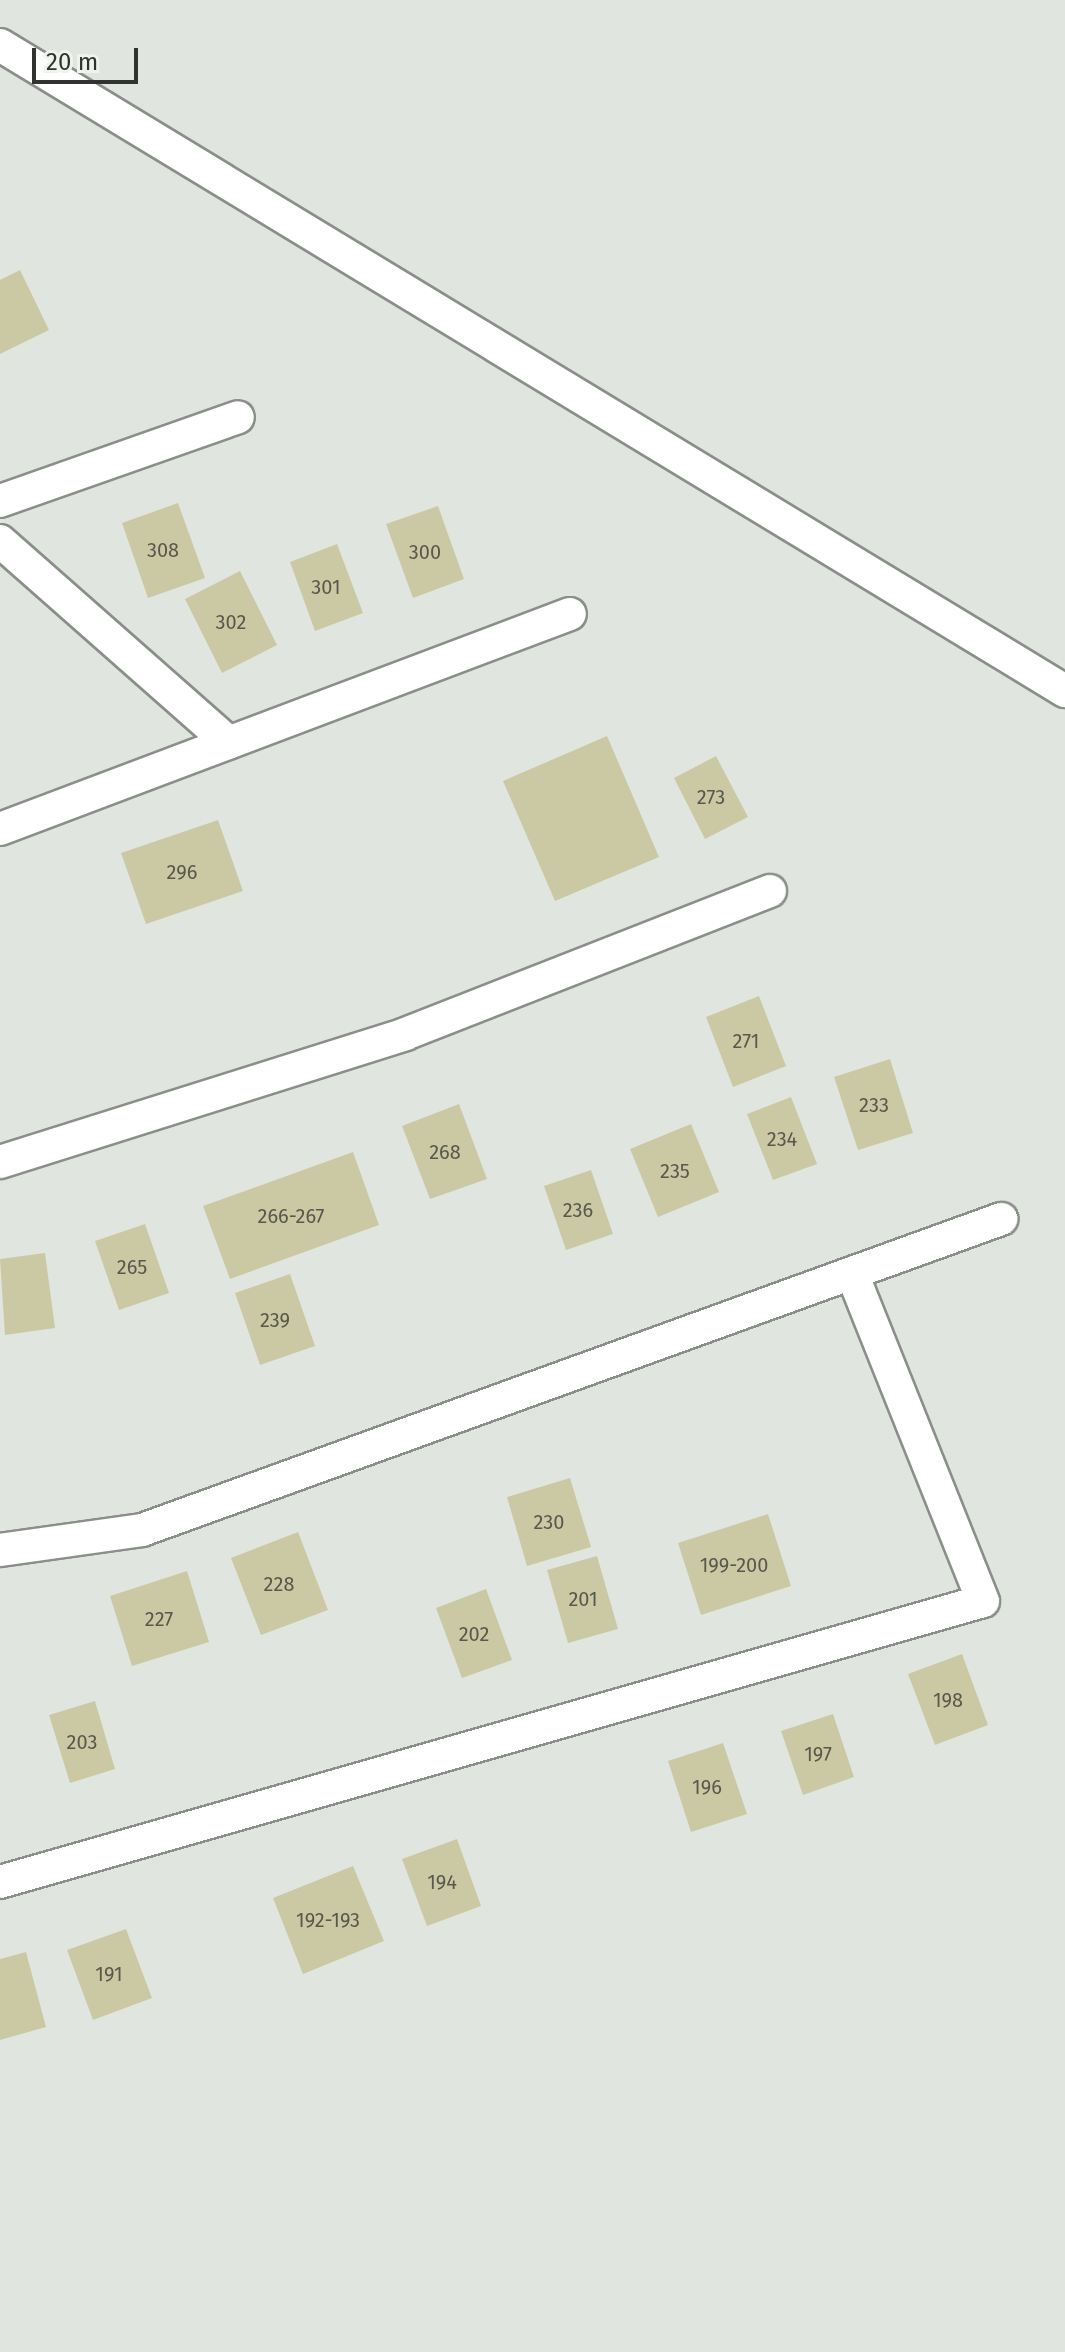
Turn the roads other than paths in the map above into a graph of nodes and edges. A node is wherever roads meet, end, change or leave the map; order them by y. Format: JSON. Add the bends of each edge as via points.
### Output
{"nodes":[{"id":1,"x":0,"y":45,"type":"edge"},
{"id":2,"x":238,"y":417,"type":"dead end"},
{"id":3,"x":0,"y":501,"type":"edge"},
{"id":4,"x":0,"y":541,"type":"edge"},
{"id":5,"x":570,"y":614,"type":"dead end"},
{"id":6,"x":1065,"y":691,"type":"edge"},
{"id":7,"x":229,"y":743,"type":"junction"},
{"id":8,"x":0,"y":829,"type":"edge"},
{"id":9,"x":770,"y":891,"type":"dead end"},
{"id":10,"x":0,"y":1162,"type":"edge"},
{"id":11,"x":1001,"y":1219,"type":"dead end"},
{"id":12,"x":852,"y":1273,"type":"junction"},
{"id":13,"x":0,"y":1550,"type":"edge"},
{"id":14,"x":0,"y":1882,"type":"edge"}],
"edges":[{"from":1,"to":6,"type":"street"},
{"from":2,"to":3,"type":"street"},
{"from":4,"to":7,"type":"street"},
{"from":5,"to":7,"type":"street"},
{"from":7,"to":8,"type":"street"},
{"from":9,"to":10,"type":"street","via":[[405,1034]]},
{"from":11,"to":12,"type":"street"},
{"from":12,"to":13,"type":"street","via":[[142,1530]]},
{"from":12,"to":14,"type":"street","via":[[983,1601]]}]}
